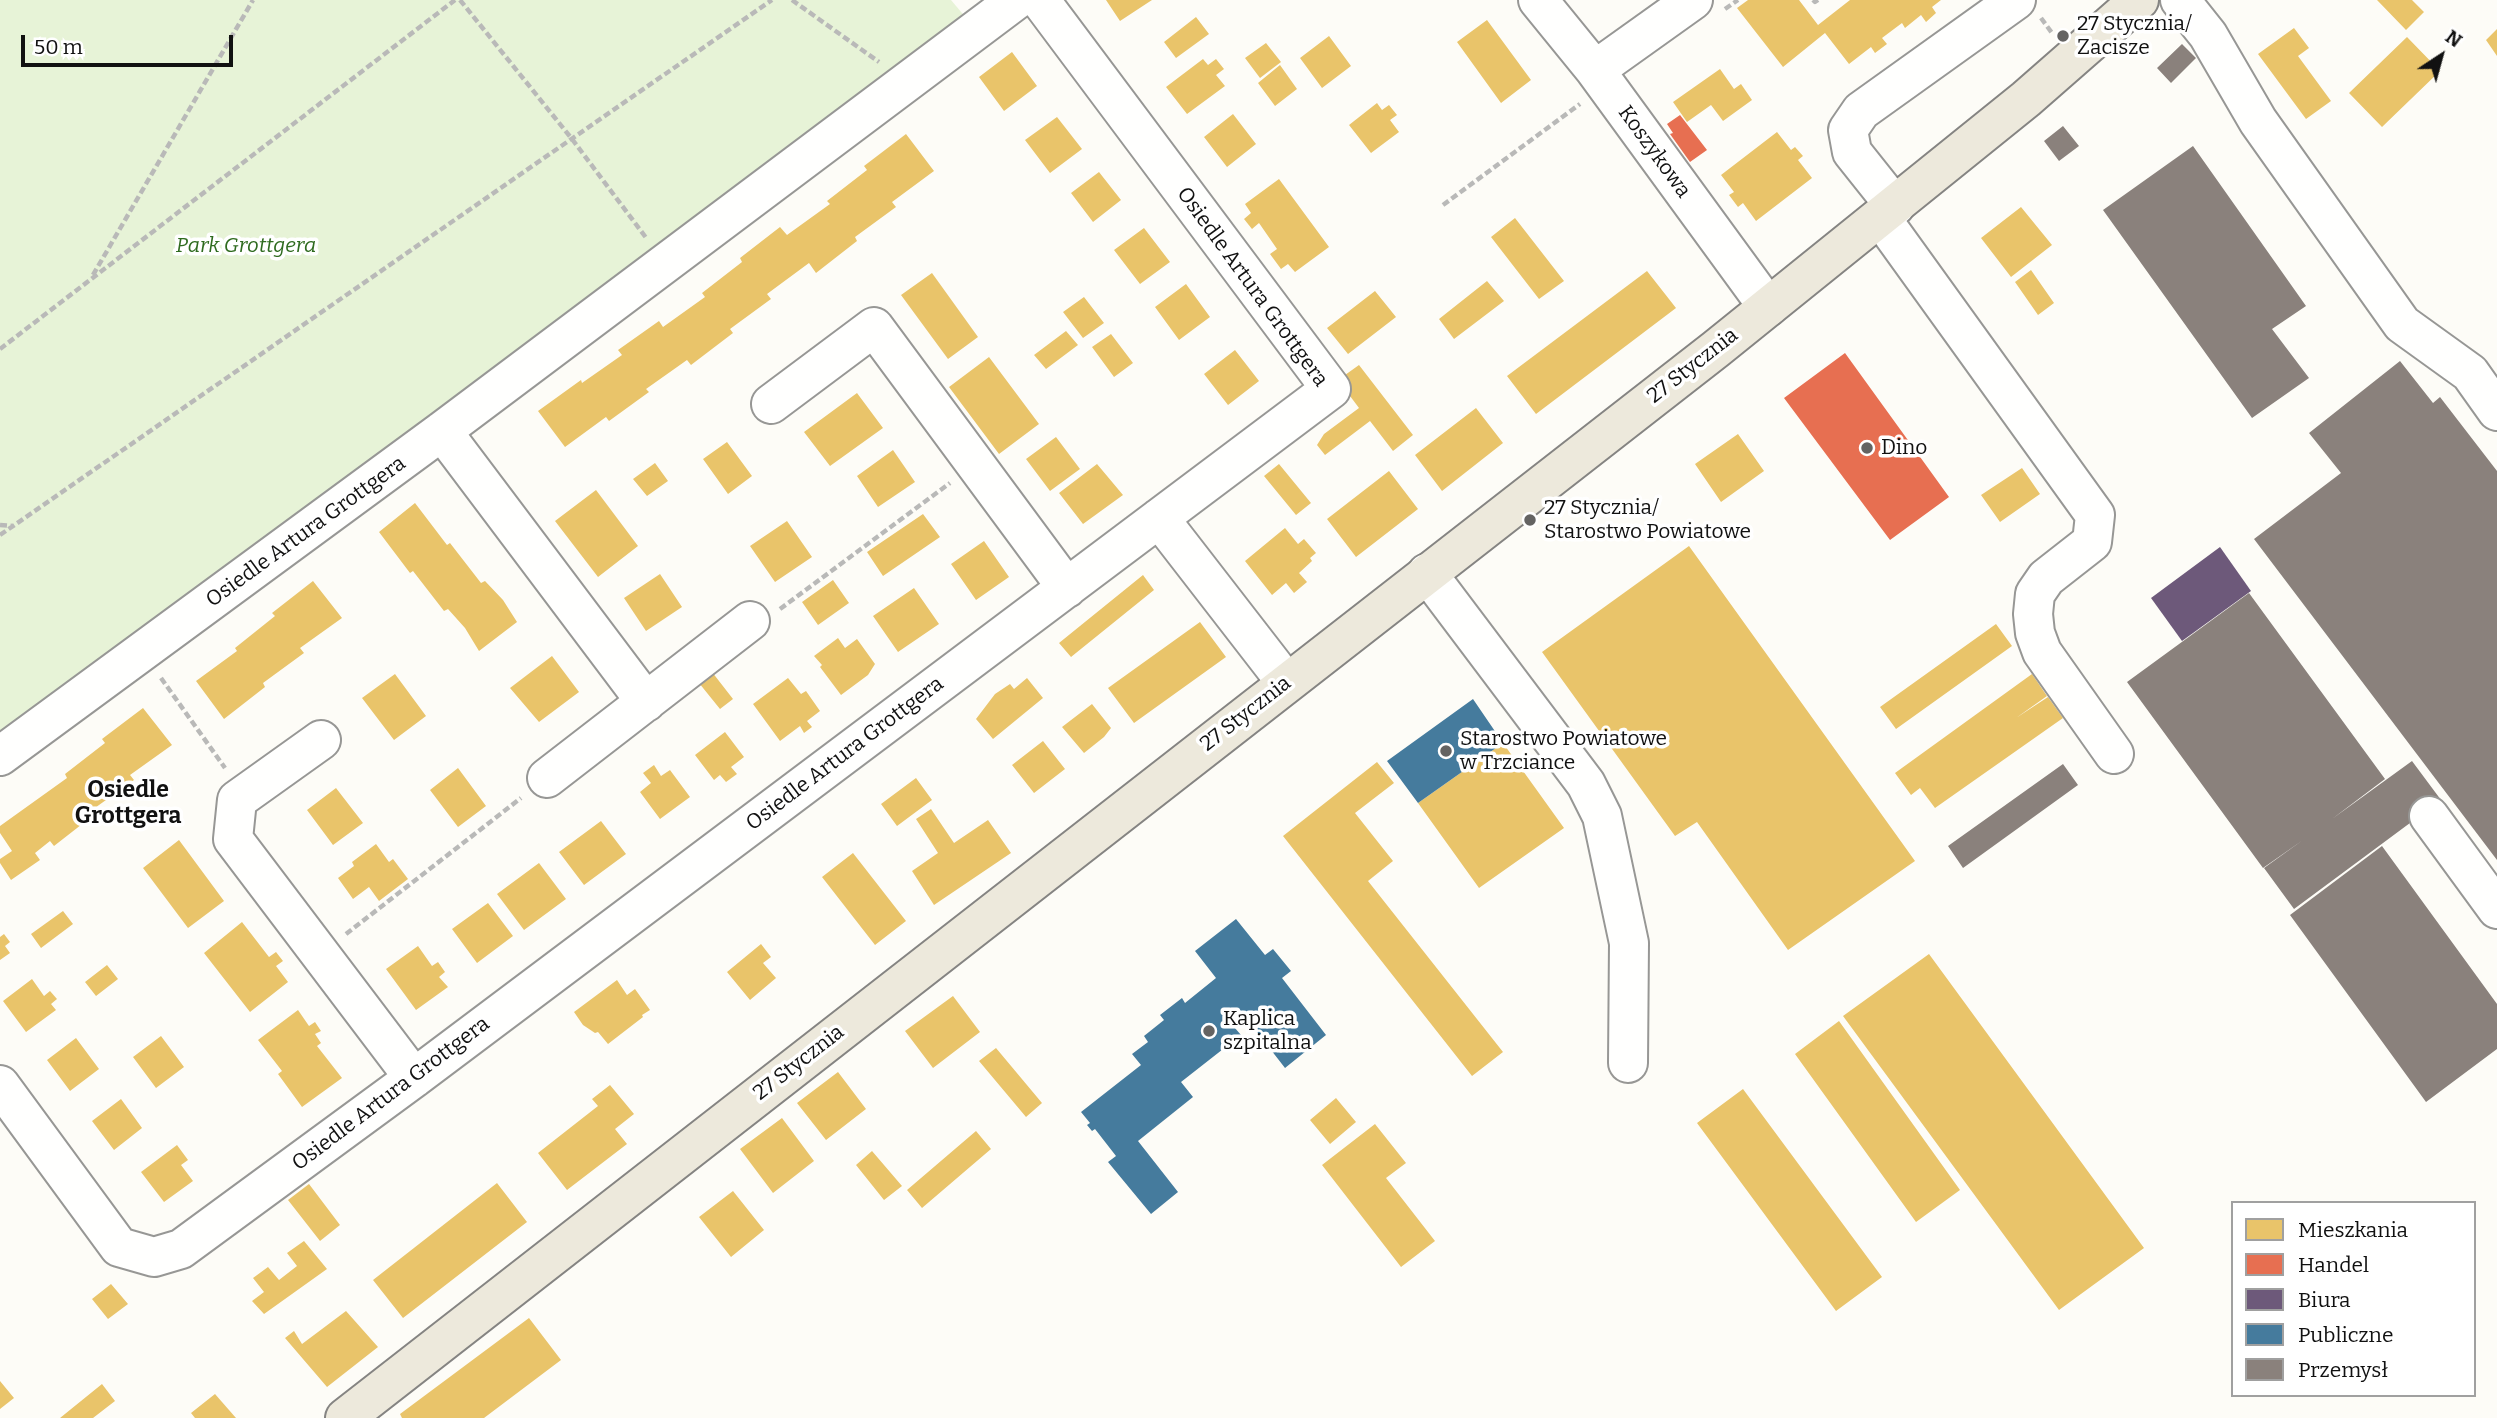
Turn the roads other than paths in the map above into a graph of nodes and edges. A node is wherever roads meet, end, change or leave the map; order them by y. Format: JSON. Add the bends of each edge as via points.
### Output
{"nodes":[{"id":1,"x":1016,"y":0,"type":"edge"},
{"id":2,"x":1040,"y":0,"type":"edge"},
{"id":3,"x":1538,"y":0,"type":"edge"},
{"id":4,"x":1693,"y":0,"type":"edge"},
{"id":5,"x":2016,"y":0,"type":"edge"},
{"id":6,"x":2139,"y":0,"type":"edge"},
{"id":7,"x":2180,"y":0,"type":"edge"},
{"id":8,"x":1600,"y":78,"type":"junction"},
{"id":9,"x":1888,"y":212,"type":"junction"},
{"id":10,"x":1768,"y":306,"type":"junction"},
{"id":11,"x":771,"y":404,"type":"dead end"},
{"id":12,"x":2497,"y":411,"type":"edge"},
{"id":13,"x":442,"y":431,"type":"junction"},
{"id":14,"x":1158,"y":519,"type":"junction"},
{"id":15,"x":1427,"y":573,"type":"junction"},
{"id":16,"x":1067,"y":588,"type":"junction"},
{"id":17,"x":750,"y":621,"type":"road end"},
{"id":18,"x":1286,"y":682,"type":"junction"},
{"id":19,"x":646,"y":702,"type":"junction"},
{"id":20,"x":321,"y":740,"type":"dead end"},
{"id":21,"x":2114,"y":754,"type":"dead end"},
{"id":22,"x":0,"y":756,"type":"edge"},
{"id":23,"x":547,"y":778,"type":"road end"},
{"id":24,"x":2429,"y":816,"type":"dead end"},
{"id":25,"x":2497,"y":909,"type":"edge"},
{"id":26,"x":1628,"y":1063,"type":"dead end"},
{"id":27,"x":414,"y":1078,"type":"junction"},
{"id":28,"x":0,"y":1085,"type":"edge"},
{"id":29,"x":345,"y":1418,"type":"edge"}],
"edges":[{"from":1,"to":13,"type":"street","name":"Osiedle Artura Grottgera"},
{"from":2,"to":14,"type":"street","name":"Osiedle Artura Grottgera","via":[[1331,389]]},
{"from":3,"to":8,"type":"street","name":"Koszykowa"},
{"from":4,"to":8,"type":"street"},
{"from":5,"to":9,"type":"street","via":[[1861,111],[1848,130],[1852,152]]},
{"from":6,"to":9,"type":"main road","name":"27 Stycznia"},
{"from":7,"to":12,"type":"street","via":[[2208,34],[2258,121],[2402,324],[2470,373]]},
{"from":8,"to":10,"type":"street","name":"Koszykowa"},
{"from":9,"to":10,"type":"main road","name":"27 Stycznia"},
{"from":9,"to":21,"type":"street","via":[[2095,515],[2092,542],[2046,578],[2035,594],[2033,614],[2042,652]]},
{"from":10,"to":15,"type":"main road","name":"27 Stycznia"},
{"from":11,"to":16,"type":"street","via":[[874,327]]},
{"from":13,"to":19,"type":"street"},
{"from":13,"to":22,"type":"street","name":"Osiedle Artura Grottgera"},
{"from":14,"to":16,"type":"street","name":"Osiedle Artura Grottgera"},
{"from":14,"to":18,"type":"street"},
{"from":15,"to":18,"type":"main road","name":"27 Stycznia"},
{"from":15,"to":26,"type":"street","via":[[1586,784],[1602,816],[1629,943]]},
{"from":16,"to":27,"type":"street","name":"Osiedle Artura Grottgera"},
{"from":17,"to":19,"type":"street"},
{"from":18,"to":29,"type":"main road","name":"27 Stycznia"},
{"from":19,"to":23,"type":"street"},
{"from":20,"to":27,"type":"street","via":[[237,800],[233,839]]},
{"from":24,"to":25,"type":"street"},
{"from":27,"to":28,"type":"street","name":"Osiedle Artura Grottgera","via":[[181,1249],[154,1257],[119,1247]]}]}
